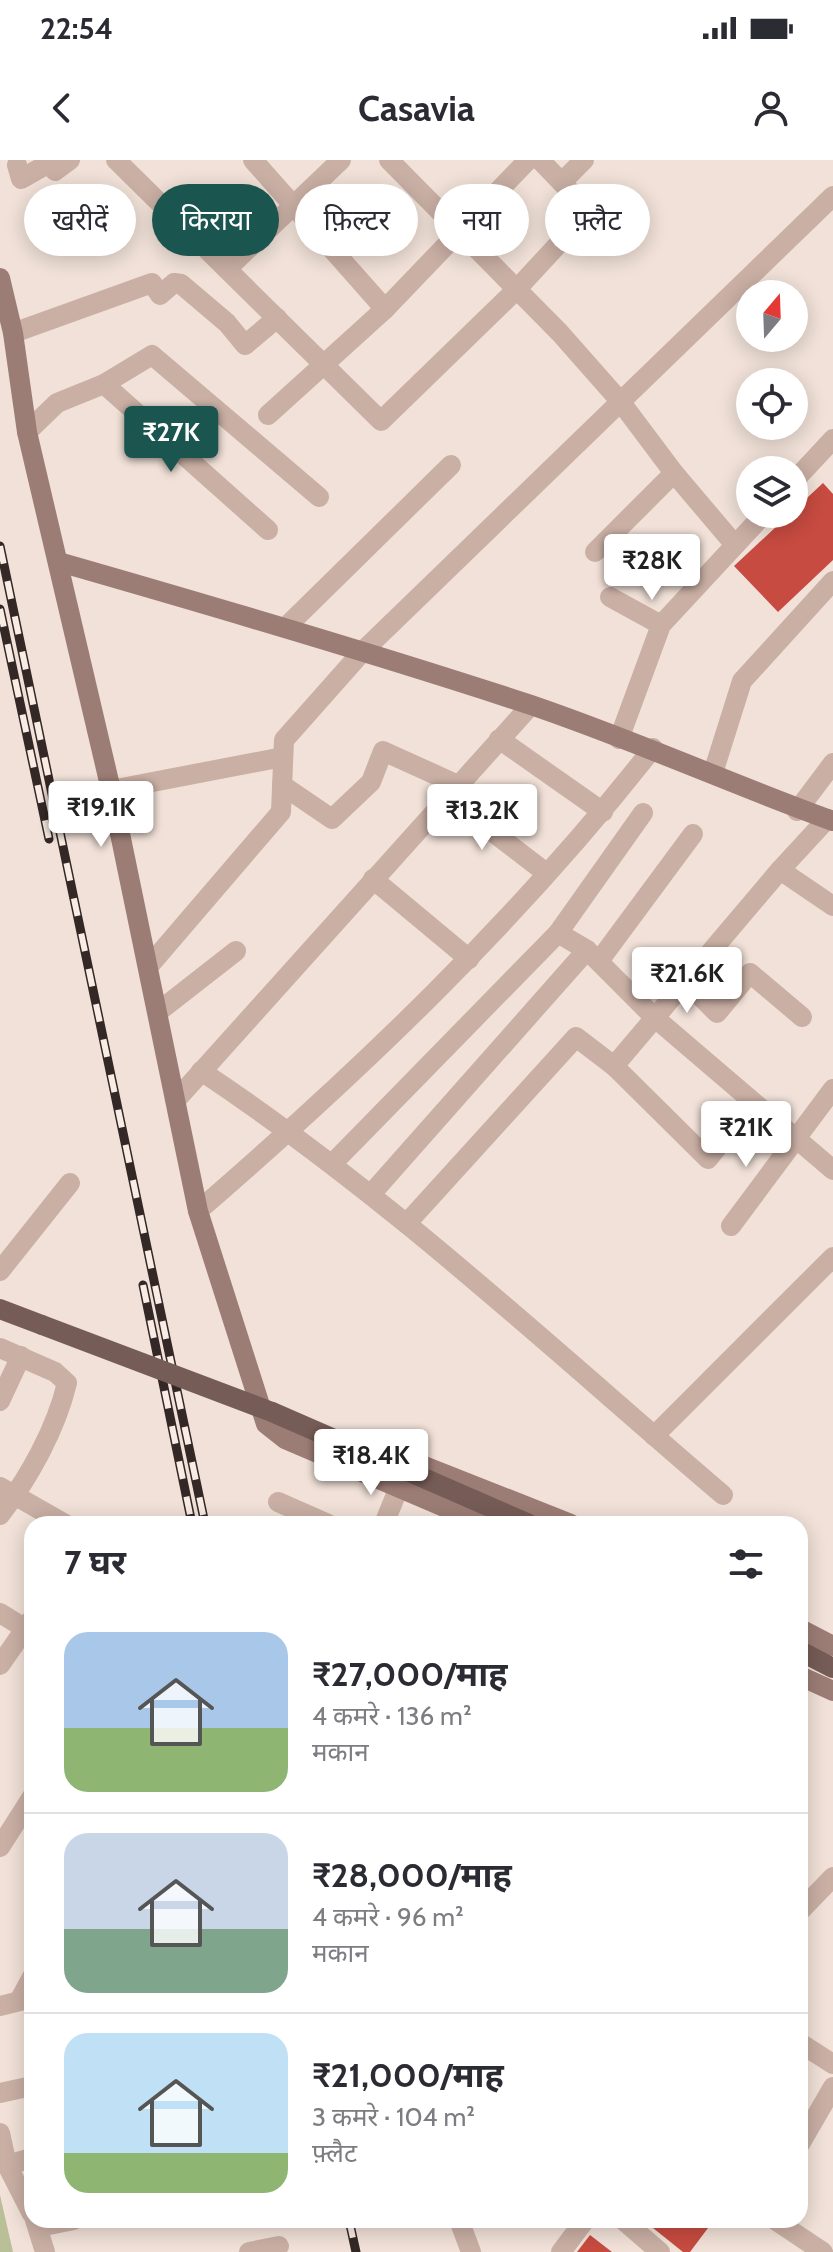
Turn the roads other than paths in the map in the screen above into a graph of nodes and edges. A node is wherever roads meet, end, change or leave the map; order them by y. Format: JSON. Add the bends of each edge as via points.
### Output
{"nodes":[{"id":1,"x":70,"y":160,"type":"edge"},
{"id":2,"x":253,"y":160,"type":"edge"},
{"id":3,"x":341,"y":160,"type":"edge"},
{"id":4,"x":389,"y":160,"type":"edge"},
{"id":5,"x":528,"y":160,"type":"edge"},
{"id":6,"x":540,"y":160,"type":"edge"},
{"id":7,"x":584,"y":160,"type":"edge"},
{"id":8,"x":120,"y":161,"type":"edge"},
{"id":9,"x":17,"y":165,"type":"dead end"},
{"id":10,"x":562,"y":182,"type":"junction"},
{"id":11,"x":505,"y":184,"type":"edge"},
{"id":12,"x":833,"y":196,"type":"edge"},
{"id":13,"x":293,"y":205,"type":"junction"},
{"id":14,"x":434,"y":207,"type":"edge"},
{"id":15,"x":435,"y":256,"type":"edge"},
{"id":16,"x":482,"y":256,"type":"edge"},
{"id":17,"x":227,"y":269,"type":"junction"},
{"id":18,"x":0,"y":278,"type":"edge"},
{"id":19,"x":516,"y":290,"type":"junction"},
{"id":20,"x":385,"y":309,"type":"junction"},
{"id":21,"x":277,"y":318,"type":"junction"},
{"id":22,"x":13,"y":333,"type":"junction"},
{"id":23,"x":324,"y":364,"type":"junction"},
{"id":24,"x":104,"y":384,"type":"junction"},
{"id":25,"x":620,"y":401,"type":"junction"},
{"id":26,"x":268,"y":415,"type":"dead end"},
{"id":27,"x":27,"y":432,"type":"junction"},
{"id":28,"x":833,"y":439,"type":"edge"},
{"id":29,"x":451,"y":465,"type":"dead end"},
{"id":30,"x":808,"y":466,"type":"edge"},
{"id":31,"x":674,"y":473,"type":"junction"},
{"id":32,"x":319,"y":497,"type":"dead end"},
{"id":33,"x":751,"y":528,"type":"edge"},
{"id":34,"x":268,"y":530,"type":"dead end"},
{"id":35,"x":735,"y":545,"type":"junction"},
{"id":36,"x":595,"y":552,"type":"dead end"},
{"id":37,"x":59,"y":562,"type":"junction"},
{"id":38,"x":833,"y":581,"type":"edge"},
{"id":39,"x":610,"y":597,"type":"dead end"},
{"id":40,"x":661,"y":625,"type":"junction"},
{"id":41,"x":286,"y":627,"type":"junction"},
{"id":42,"x":362,"y":652,"type":"junction"},
{"id":43,"x":531,"y":705,"type":"junction"},
{"id":44,"x":499,"y":739,"type":"junction"},
{"id":45,"x":619,"y":739,"type":"junction"},
{"id":46,"x":653,"y":748,"type":"junction"},
{"id":47,"x":283,"y":757,"type":"junction"},
{"id":48,"x":833,"y":763,"type":"edge"},
{"id":49,"x":713,"y":773,"type":"junction"},
{"id":50,"x":282,"y":785,"type":"junction"},
{"id":51,"x":111,"y":790,"type":"junction"},
{"id":52,"x":452,"y":791,"type":"junction"},
{"id":53,"x":797,"y":811,"type":"junction"},
{"id":54,"x":603,"y":812,"type":"junction"},
{"id":55,"x":643,"y":813,"type":"dead end"},
{"id":56,"x":830,"y":820,"type":"edge"},
{"id":57,"x":693,"y":834,"type":"dead end"},
{"id":58,"x":780,"y":870,"type":"junction"},
{"id":59,"x":545,"y":872,"type":"junction"},
{"id":60,"x":373,"y":879,"type":"junction"},
{"id":61,"x":833,"y":906,"type":"edge"},
{"id":62,"x":558,"y":933,"type":"junction"},
{"id":63,"x":236,"y":951,"type":"dead end"},
{"id":64,"x":593,"y":955,"type":"junction"},
{"id":65,"x":469,"y":959,"type":"junction"},
{"id":66,"x":149,"y":966,"type":"junction"},
{"id":67,"x":687,"y":983,"type":"junction"},
{"id":68,"x":158,"y":1012,"type":"junction"},
{"id":69,"x":802,"y":1017,"type":"dead end"},
{"id":70,"x":655,"y":1018,"type":"junction"},
{"id":71,"x":614,"y":1066,"type":"junction"},
{"id":72,"x":201,"y":1071,"type":"junction"},
{"id":73,"x":833,"y":1089,"type":"edge"},
{"id":74,"x":176,"y":1100,"type":"junction"},
{"id":75,"x":753,"y":1102,"type":"junction"},
{"id":76,"x":291,"y":1131,"type":"junction"},
{"id":77,"x":796,"y":1138,"type":"junction"},
{"id":78,"x":333,"y":1163,"type":"junction"},
{"id":79,"x":833,"y":1170,"type":"edge"},
{"id":80,"x":70,"y":1183,"type":"dead end"},
{"id":81,"x":372,"y":1193,"type":"junction"},
{"id":82,"x":198,"y":1211,"type":"junction"},
{"id":83,"x":407,"y":1223,"type":"junction"},
{"id":84,"x":731,"y":1226,"type":"dead end"},
{"id":85,"x":833,"y":1257,"type":"edge"},
{"id":86,"x":0,"y":1271,"type":"edge"},
{"id":87,"x":0,"y":1309,"type":"edge"},
{"id":88,"x":0,"y":1348,"type":"edge"},
{"id":89,"x":21,"y":1356,"type":"junction"},
{"id":90,"x":0,"y":1401,"type":"edge"},
{"id":91,"x":266,"y":1408,"type":"junction"},
{"id":92,"x":654,"y":1436,"type":"junction"},
{"id":93,"x":399,"y":1487,"type":"junction"},
{"id":94,"x":7,"y":1492,"type":"edge"},
{"id":95,"x":723,"y":1495,"type":"dead end"},
{"id":96,"x":278,"y":1502,"type":"dead end"},
{"id":97,"x":0,"y":1515,"type":"edge"},
{"id":98,"x":50,"y":1516,"type":"edge"},
{"id":99,"x":310,"y":1516,"type":"edge"},
{"id":100,"x":387,"y":1516,"type":"edge"},
{"id":101,"x":466,"y":1516,"type":"edge"},
{"id":102,"x":511,"y":1516,"type":"edge"},
{"id":103,"x":550,"y":1516,"type":"edge"},
{"id":104,"x":0,"y":1613,"type":"edge"},
{"id":105,"x":24,"y":1623,"type":"edge"},
{"id":106,"x":24,"y":1633,"type":"edge"},
{"id":107,"x":808,"y":1633,"type":"edge"},
{"id":108,"x":833,"y":1646,"type":"edge"},
{"id":109,"x":808,"y":1655,"type":"edge"},
{"id":110,"x":0,"y":1665,"type":"edge"},
{"id":111,"x":833,"y":1668,"type":"edge"},
{"id":112,"x":808,"y":1680,"type":"edge"},
{"id":113,"x":833,"y":1691,"type":"edge"},
{"id":114,"x":24,"y":1810,"type":"edge"},
{"id":115,"x":0,"y":1847,"type":"edge"},
{"id":116,"x":833,"y":1877,"type":"edge"},
{"id":117,"x":808,"y":1903,"type":"edge"},
{"id":118,"x":808,"y":2048,"type":"edge"},
{"id":119,"x":833,"y":2064,"type":"edge"},
{"id":120,"x":833,"y":2087,"type":"edge"},
{"id":121,"x":24,"y":2088,"type":"edge"},
{"id":122,"x":0,"y":2093,"type":"edge"},
{"id":123,"x":808,"y":2130,"type":"edge"},
{"id":124,"x":0,"y":2133,"type":"edge"},
{"id":125,"x":24,"y":2160,"type":"edge"},
{"id":126,"x":7,"y":2165,"type":"junction"},
{"id":127,"x":24,"y":2198,"type":"edge"},
{"id":128,"x":38,"y":2228,"type":"edge"},
{"id":129,"x":462,"y":2228,"type":"edge"},
{"id":130,"x":579,"y":2228,"type":"edge"},
{"id":131,"x":632,"y":2228,"type":"edge"},
{"id":132,"x":787,"y":2228,"type":"edge"},
{"id":133,"x":279,"y":2246,"type":"dead end"},
{"id":134,"x":45,"y":2252,"type":"edge"},
{"id":135,"x":249,"y":2252,"type":"edge"},
{"id":136,"x":471,"y":2252,"type":"edge"},
{"id":137,"x":561,"y":2252,"type":"edge"},
{"id":138,"x":660,"y":2252,"type":"edge"},
{"id":139,"x":823,"y":2252,"type":"edge"}],
"edges":[{"from":1,"to":9,"type":"street","via":[[55,171],[51,162],[21,179]]},
{"from":2,"to":13,"type":"street"},
{"from":3,"to":13,"type":"street"},
{"from":4,"to":14,"type":"street"},
{"from":5,"to":11,"type":"street"},
{"from":6,"to":10,"type":"street"},
{"from":7,"to":10,"type":"street"},
{"from":8,"to":17,"type":"street"},
{"from":10,"to":19,"type":"street","via":[[589,211]]},
{"from":12,"to":25,"type":"street"},
{"from":13,"to":17,"type":"street"},
{"from":13,"to":20,"type":"street"},
{"from":15,"to":20,"type":"street"},
{"from":16,"to":19,"type":"street"},
{"from":17,"to":21,"type":"street"},
{"from":18,"to":22,"type":"street"},
{"from":19,"to":23,"type":"street","via":[[381,421]]},
{"from":19,"to":25,"type":"street"},
{"from":20,"to":23,"type":"street"},
{"from":21,"to":22,"type":"street","via":[[245,345],[181,284],[174,283],[160,295],[152,283]]},
{"from":21,"to":23,"type":"street"},
{"from":22,"to":27,"type":"street"},
{"from":23,"to":26,"type":"street"},
{"from":24,"to":27,"type":"street","via":[[57,403]]},
{"from":24,"to":32,"type":"street","via":[[152,355]]},
{"from":24,"to":34,"type":"street"},
{"from":25,"to":31,"type":"street"},
{"from":25,"to":42,"type":"street"},
{"from":27,"to":37,"type":"street"},
{"from":28,"to":30,"type":"street"},
{"from":29,"to":41,"type":"street"},
{"from":31,"to":35,"type":"street"},
{"from":31,"to":36,"type":"street"},
{"from":33,"to":35,"type":"street"},
{"from":35,"to":40,"type":"street"},
{"from":37,"to":41,"type":"street"},
{"from":37,"to":51,"type":"street"},
{"from":38,"to":49,"type":"street","via":[[742,681]]},
{"from":39,"to":40,"type":"street"},
{"from":40,"to":45,"type":"street"},
{"from":41,"to":42,"type":"street"},
{"from":42,"to":43,"type":"street"},
{"from":42,"to":47,"type":"street","via":[[284,740]]},
{"from":43,"to":44,"type":"street"},
{"from":43,"to":45,"type":"street"},
{"from":44,"to":52,"type":"street"},
{"from":44,"to":54,"type":"street"},
{"from":45,"to":46,"type":"street"},
{"from":46,"to":49,"type":"street"},
{"from":46,"to":54,"type":"street"},
{"from":47,"to":50,"type":"street"},
{"from":47,"to":51,"type":"street"},
{"from":48,"to":53,"type":"street"},
{"from":49,"to":53,"type":"street"},
{"from":50,"to":52,"type":"street","via":[[332,819],[371,782],[383,751]]},
{"from":50,"to":66,"type":"street","via":[[281,812]]},
{"from":51,"to":66,"type":"street"},
{"from":52,"to":59,"type":"street"},
{"from":52,"to":60,"type":"street"},
{"from":53,"to":56,"type":"street"},
{"from":54,"to":59,"type":"street"},
{"from":55,"to":62,"type":"street"},
{"from":56,"to":58,"type":"street"},
{"from":57,"to":64,"type":"street"},
{"from":58,"to":61,"type":"street"},
{"from":58,"to":67,"type":"street"},
{"from":59,"to":65,"type":"street"},
{"from":60,"to":65,"type":"street"},
{"from":60,"to":72,"type":"street"},
{"from":62,"to":64,"type":"street"},
{"from":62,"to":78,"type":"street"},
{"from":63,"to":68,"type":"street"},
{"from":64,"to":70,"type":"street"},
{"from":64,"to":81,"type":"street"},
{"from":65,"to":76,"type":"street"},
{"from":66,"to":68,"type":"street"},
{"from":67,"to":69,"type":"street","via":[[717,1013],[750,973]]},
{"from":67,"to":70,"type":"street"},
{"from":68,"to":74,"type":"street"},
{"from":70,"to":71,"type":"street"},
{"from":70,"to":75,"type":"street"},
{"from":71,"to":75,"type":"street","via":[[708,1159]]},
{"from":71,"to":83,"type":"street","via":[[576,1037]]},
{"from":72,"to":74,"type":"street"},
{"from":72,"to":76,"type":"street"},
{"from":73,"to":77,"type":"street"},
{"from":74,"to":82,"type":"street"},
{"from":75,"to":77,"type":"street"},
{"from":76,"to":78,"type":"street"},
{"from":76,"to":82,"type":"street"},
{"from":77,"to":79,"type":"street"},
{"from":77,"to":84,"type":"street"},
{"from":78,"to":81,"type":"street"},
{"from":80,"to":86,"type":"street"},
{"from":81,"to":83,"type":"street"},
{"from":82,"to":91,"type":"street"},
{"from":83,"to":92,"type":"street"},
{"from":85,"to":92,"type":"street"},
{"from":87,"to":91,"type":"main road","bridge":true},
{"from":88,"to":89,"type":"street"},
{"from":89,"to":90,"type":"street"},
{"from":89,"to":94,"type":"street","via":[[67,1383],[61,1409]]},
{"from":91,"to":93,"type":"street","via":[[266,1424],[285,1439]]},
{"from":91,"to":102,"type":"main road"},
{"from":91,"to":103,"type":"street"},
{"from":92,"to":95,"type":"street"},
{"from":93,"to":100,"type":"street"},
{"from":93,"to":101,"type":"street"},
{"from":94,"to":97,"type":"street"},
{"from":94,"to":98,"type":"street"},
{"from":96,"to":99,"type":"street"},
{"from":104,"to":105,"type":"street"},
{"from":106,"to":110,"type":"street"},
{"from":107,"to":108,"type":"street"},
{"from":109,"to":111,"type":"main road"},
{"from":112,"to":113,"type":"street"},
{"from":114,"to":115,"type":"street"},
{"from":116,"to":117,"type":"street"},
{"from":118,"to":119,"type":"street"},
{"from":120,"to":123,"type":"street"},
{"from":121,"to":122,"type":"street"},
{"from":124,"to":126,"type":"street"},
{"from":125,"to":126,"type":"street"},
{"from":126,"to":127,"type":"street"},
{"from":128,"to":134,"type":"street"},
{"from":129,"to":136,"type":"street"},
{"from":130,"to":137,"type":"street"},
{"from":131,"to":138,"type":"street"},
{"from":132,"to":139,"type":"street"},
{"from":133,"to":135,"type":"street"}]}
